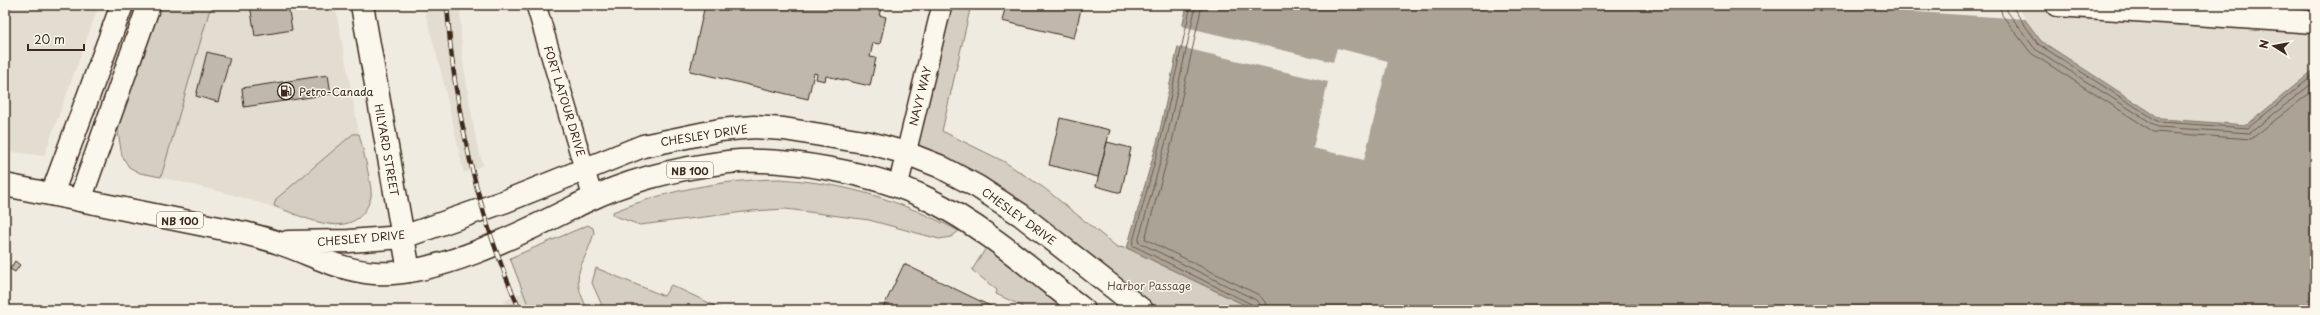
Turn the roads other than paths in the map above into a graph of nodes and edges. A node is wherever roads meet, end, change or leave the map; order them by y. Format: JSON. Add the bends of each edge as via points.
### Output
{"nodes":[{"id":1,"x":122,"y":5,"type":"edge"},
{"id":2,"x":149,"y":5,"type":"edge"},
{"id":3,"x":362,"y":5,"type":"edge"},
{"id":4,"x":536,"y":5,"type":"edge"},
{"id":5,"x":942,"y":5,"type":"edge"},
{"id":6,"x":2057,"y":5,"type":"edge"},
{"id":7,"x":2315,"y":22,"type":"edge"},
{"id":8,"x":906,"y":153,"type":"junction"},
{"id":9,"x":585,"y":169,"type":"junction"},
{"id":10,"x":5,"y":186,"type":"edge"},
{"id":11,"x":898,"y":186,"type":"junction"},
{"id":12,"x":52,"y":194,"type":"junction"},
{"id":13,"x":593,"y":198,"type":"junction"},
{"id":14,"x":80,"y":200,"type":"junction"},
{"id":15,"x":403,"y":237,"type":"junction"},
{"id":16,"x":279,"y":243,"type":"junction"},
{"id":17,"x":409,"y":271,"type":"junction"},
{"id":18,"x":1084,"y":310,"type":"edge"},
{"id":19,"x":1142,"y":310,"type":"edge"}],
"edges":[{"from":1,"to":12,"type":"main road"},
{"from":2,"to":14,"type":"main road"},
{"from":3,"to":15,"type":"main road","name":"HILYARD STREET"},
{"from":4,"to":9,"type":"street","name":"FORT LATOUR DRIVE"},
{"from":5,"to":8,"type":"street","name":"NAVY WAY"},
{"from":6,"to":7,"type":"main road"},
{"from":8,"to":9,"type":"main road","name":"CHESLEY DRIVE","number":"NB 100","via":[[834,136],[754,127],[720,130],[650,144]]},
{"from":8,"to":11,"type":"street","name":"NAVY WAY"},
{"from":8,"to":19,"type":"main road","name":"CHESLEY DRIVE","number":"NB 100","via":[[939,166],[978,187],[1021,215]]},
{"from":9,"to":13,"type":"street","name":"FORT LATOUR DRIVE"},
{"from":9,"to":15,"type":"main road","name":"CHESLEY DRIVE","number":"NB 100","via":[[506,201]]},
{"from":10,"to":12,"type":"main road","name":"CHESLEY DRIVE"},
{"from":11,"to":13,"type":"main road","name":"CHESLEY DRIVE","number":"NB 100","via":[[838,171],[762,162],[728,162],[626,184]]},
{"from":11,"to":18,"type":"main road","name":"CHESLEY DRIVE","number":"NB 100","via":[[929,199],[975,227],[1002,245]]},
{"from":12,"to":14,"type":"main road","name":"CHESLEY DRIVE"},
{"from":13,"to":17,"type":"main road","name":"CHESLEY DRIVE","number":"NB 100","via":[[515,236],[438,264]]},
{"from":14,"to":16,"type":"main road","name":"CHESLEY DRIVE","number":"NB 100","via":[[244,232]]},
{"from":15,"to":16,"type":"main road","name":"CHESLEY DRIVE","number":"NB 100"},
{"from":15,"to":17,"type":"main road","name":"HILYARD STREET"},
{"from":16,"to":17,"type":"main road","name":"CHESLEY DRIVE","number":"NB 100","via":[[337,267],[375,273]]}]}
